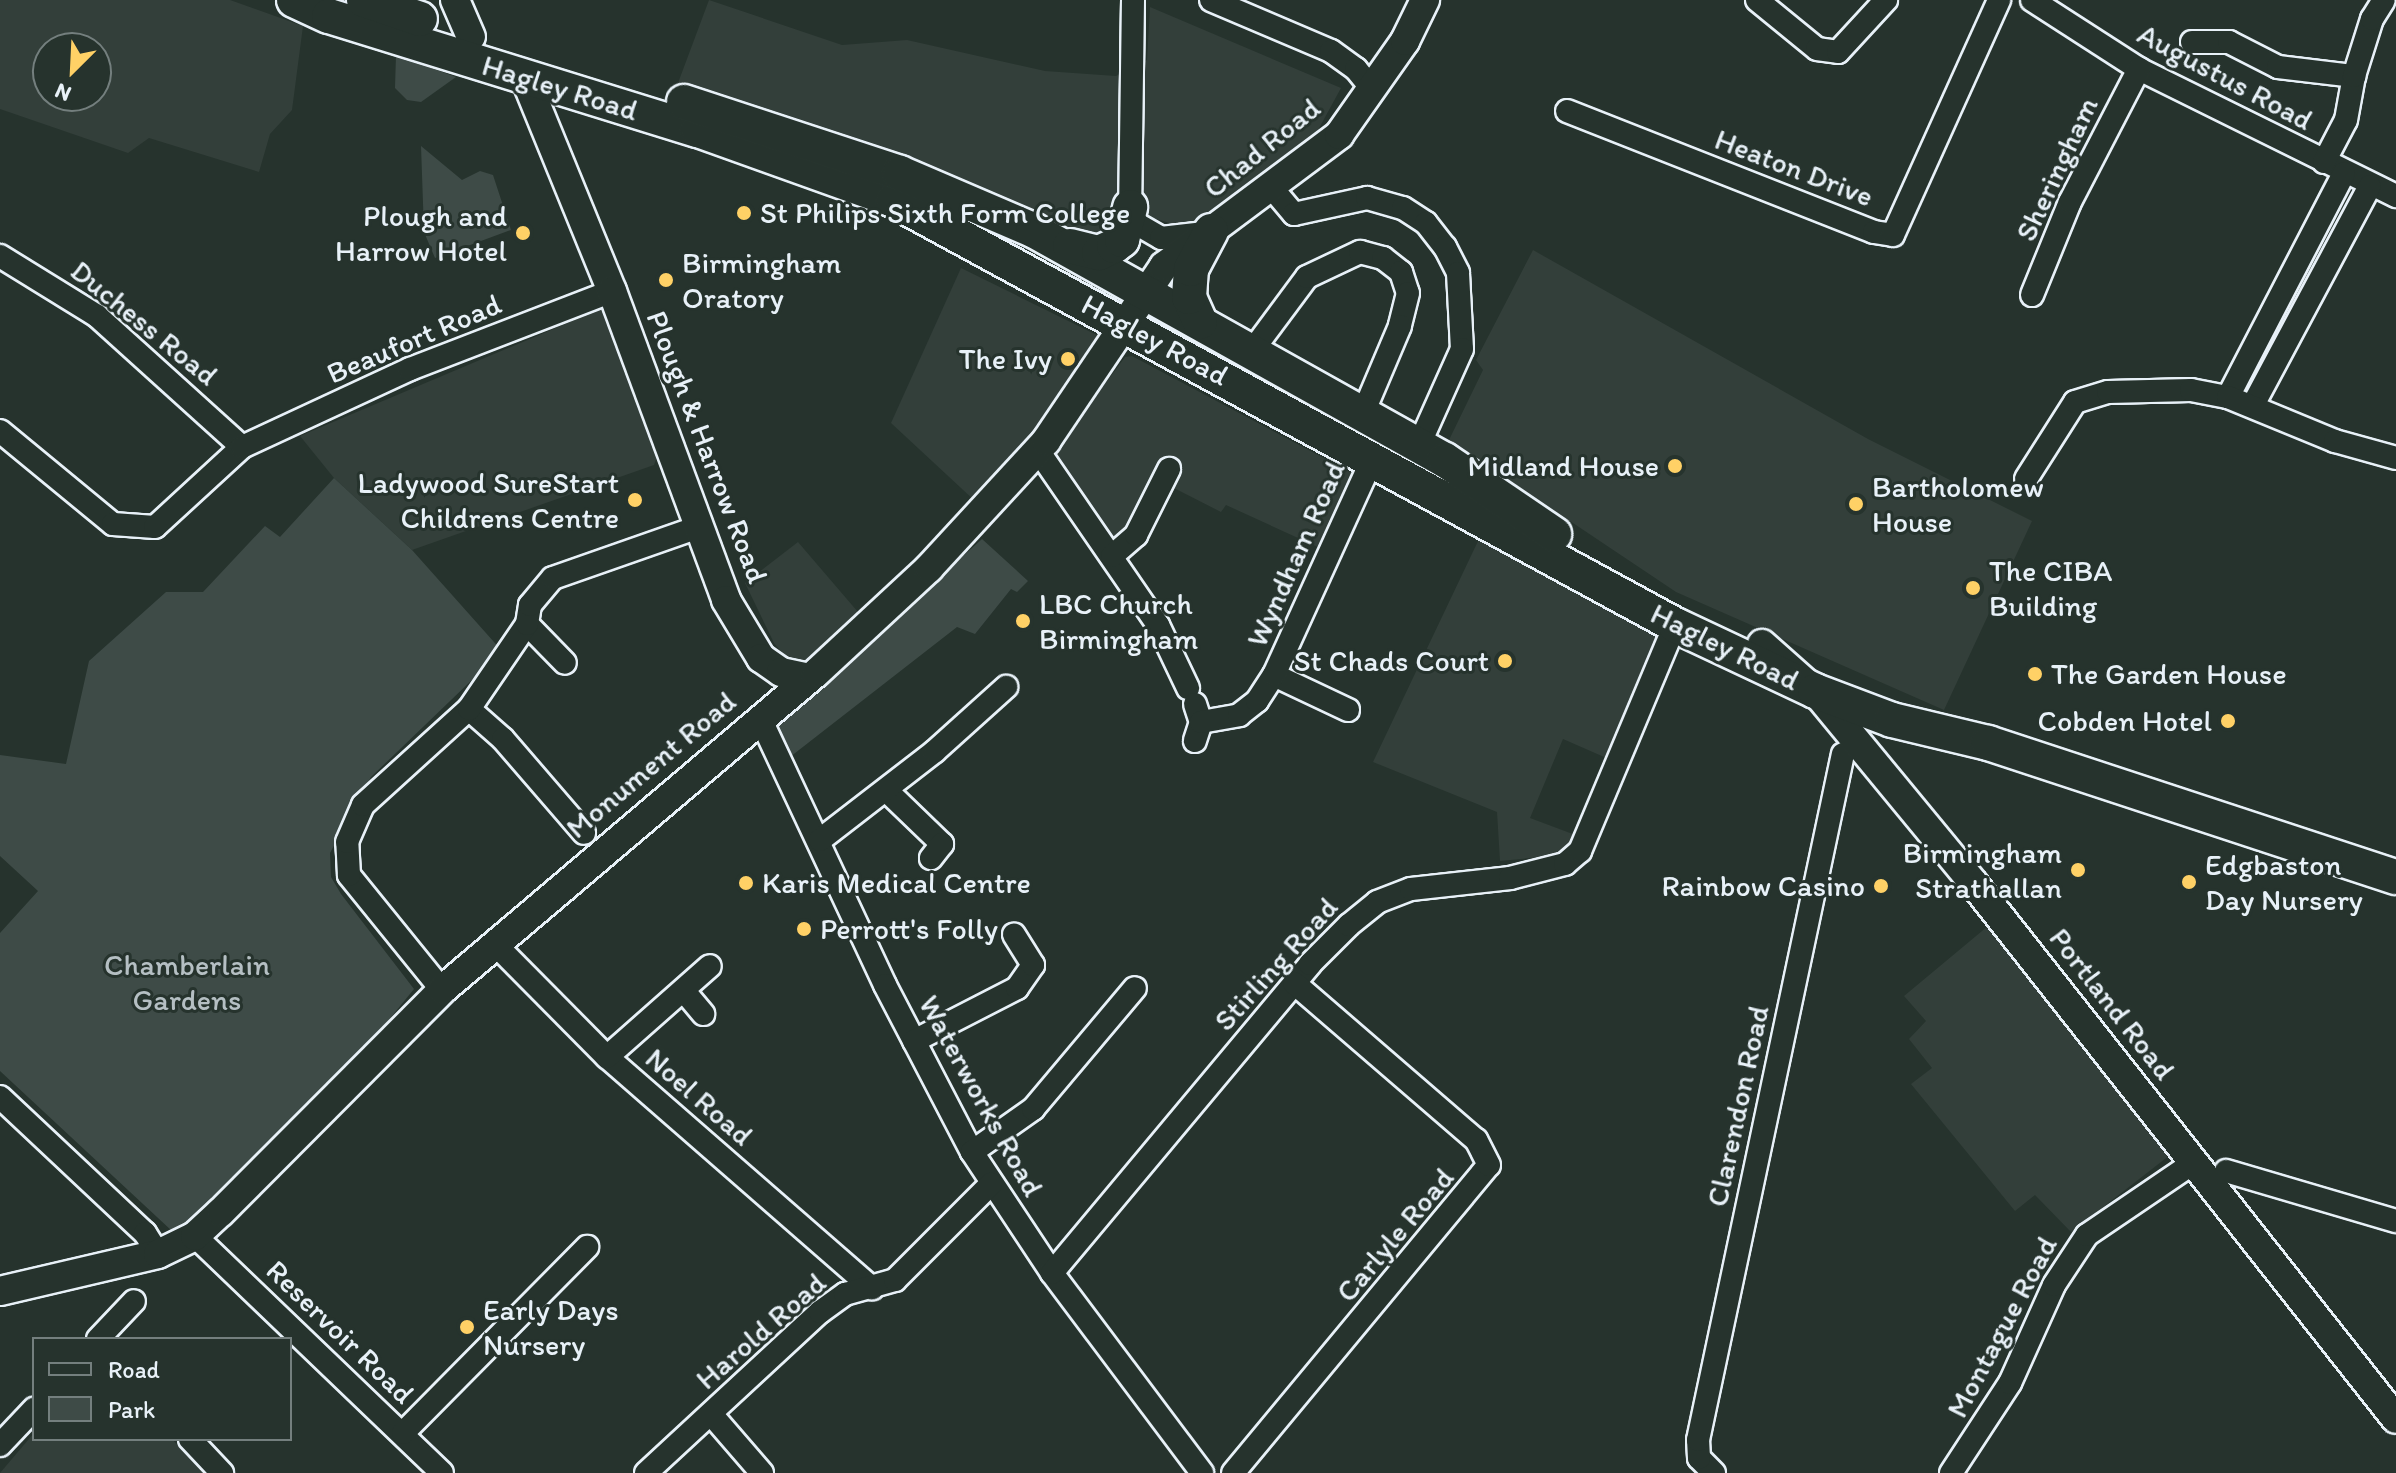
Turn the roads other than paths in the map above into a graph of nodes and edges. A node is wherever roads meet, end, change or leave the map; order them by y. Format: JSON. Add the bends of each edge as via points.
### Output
{"nodes":[{"id":1,"x":294,"y":0,"type":"edge"},
{"id":2,"x":364,"y":0,"type":"edge"},
{"id":3,"x":455,"y":0,"type":"edge"},
{"id":4,"x":1133,"y":0,"type":"edge"},
{"id":5,"x":1211,"y":0,"type":"edge"},
{"id":6,"x":1425,"y":0,"type":"edge"},
{"id":7,"x":1757,"y":0,"type":"edge"},
{"id":8,"x":1886,"y":0,"type":"edge"},
{"id":9,"x":1999,"y":0,"type":"edge"},
{"id":10,"x":2032,"y":0,"type":"edge"},
{"id":11,"x":2384,"y":0,"type":"edge"},
{"id":12,"x":428,"y":10,"type":"edge"},
{"id":13,"x":471,"y":37,"type":"junction"},
{"id":14,"x":2192,"y":42,"type":"dead end"},
{"id":15,"x":523,"y":66,"type":"junction"},
{"id":16,"x":2139,"y":69,"type":"junction"},
{"id":17,"x":2354,"y":76,"type":"junction"},
{"id":18,"x":1373,"y":90,"type":"junction"},
{"id":19,"x":1567,"y":111,"type":"dead end"},
{"id":20,"x":2334,"y":168,"type":"junction"},
{"id":21,"x":896,"y":186,"type":"junction"},
{"id":22,"x":2370,"y":186,"type":"junction"},
{"id":23,"x":1272,"y":188,"type":"junction"},
{"id":24,"x":2396,"y":196,"type":"edge"},
{"id":25,"x":1130,"y":207,"type":"junction"},
{"id":26,"x":1014,"y":221,"type":"junction"},
{"id":27,"x":1211,"y":231,"type":"junction"},
{"id":28,"x":1058,"y":243,"type":"junction"},
{"id":29,"x":0,"y":256,"type":"edge"},
{"id":30,"x":1146,"y":290,"type":"junction"},
{"id":31,"x":612,"y":291,"type":"junction"},
{"id":32,"x":2032,"y":295,"type":"dead end"},
{"id":33,"x":1200,"y":322,"type":"junction"},
{"id":34,"x":1128,"y":326,"type":"junction"},
{"id":35,"x":1252,"y":351,"type":"junction"},
{"id":36,"x":2228,"y":397,"type":"junction"},
{"id":37,"x":2253,"y":405,"type":"junction"},
{"id":38,"x":1363,"y":413,"type":"junction"},
{"id":39,"x":0,"y":431,"type":"edge"},
{"id":40,"x":1419,"y":445,"type":"junction"},
{"id":41,"x":242,"y":447,"type":"junction"},
{"id":42,"x":1037,"y":449,"type":"junction"},
{"id":43,"x":1370,"y":456,"type":"junction"},
{"id":44,"x":2396,"y":458,"type":"edge"},
{"id":45,"x":1169,"y":469,"type":"dead end"},
{"id":46,"x":2026,"y":479,"type":"dead end"},
{"id":47,"x":699,"y":527,"type":"junction"},
{"id":48,"x":1112,"y":556,"type":"junction"},
{"id":49,"x":527,"y":624,"type":"junction"},
{"id":50,"x":1675,"y":625,"type":"junction"},
{"id":51,"x":1762,"y":644,"type":"junction"},
{"id":52,"x":761,"y":658,"type":"junction"},
{"id":53,"x":565,"y":663,"type":"dead end"},
{"id":54,"x":1274,"y":675,"type":"junction"},
{"id":55,"x":809,"y":678,"type":"junction"},
{"id":56,"x":1006,"y":687,"type":"dead end"},
{"id":57,"x":1815,"y":691,"type":"junction"},
{"id":58,"x":469,"y":709,"type":"junction"},
{"id":59,"x":1348,"y":710,"type":"dead end"},
{"id":60,"x":760,"y":718,"type":"junction"},
{"id":61,"x":1988,"y":743,"type":"junction"},
{"id":62,"x":1843,"y":754,"type":"dead end"},
{"id":63,"x":886,"y":790,"type":"junction"},
{"id":64,"x":584,"y":833,"type":"dead end"},
{"id":65,"x":820,"y":840,"type":"junction"},
{"id":66,"x":931,"y":858,"type":"dead end"},
{"id":67,"x":2396,"y":877,"type":"edge"},
{"id":68,"x":1014,"y":934,"type":"dead end"},
{"id":69,"x":494,"y":943,"type":"junction"},
{"id":70,"x":710,"y":966,"type":"dead end"},
{"id":71,"x":1294,"y":983,"type":"junction"},
{"id":72,"x":1135,"y":988,"type":"dead end"},
{"id":73,"x":442,"y":990,"type":"junction"},
{"id":74,"x":684,"y":991,"type":"junction"},
{"id":75,"x":703,"y":1014,"type":"dead end"},
{"id":76,"x":914,"y":1041,"type":"junction"},
{"id":77,"x":607,"y":1057,"type":"junction"},
{"id":78,"x":4,"y":1106,"type":"edge"},
{"id":79,"x":972,"y":1152,"type":"junction"},
{"id":80,"x":2193,"y":1163,"type":"junction"},
{"id":81,"x":2226,"y":1171,"type":"dead end"},
{"id":82,"x":991,"y":1184,"type":"junction"},
{"id":83,"x":2396,"y":1221,"type":"edge"},
{"id":84,"x":195,"y":1236,"type":"junction"},
{"id":85,"x":587,"y":1247,"type":"dead end"},
{"id":86,"x":158,"y":1254,"type":"junction"},
{"id":87,"x":1052,"y":1273,"type":"junction"},
{"id":88,"x":872,"y":1288,"type":"junction"},
{"id":89,"x":0,"y":1291,"type":"edge"},
{"id":90,"x":134,"y":1301,"type":"dead end"},
{"id":91,"x":100,"y":1337,"type":"edge"},
{"id":92,"x":32,"y":1411,"type":"edge"},
{"id":93,"x":711,"y":1414,"type":"junction"},
{"id":94,"x":2396,"y":1419,"type":"edge"},
{"id":95,"x":403,"y":1433,"type":"junction"},
{"id":96,"x":192,"y":1441,"type":"edge"},
{"id":97,"x":0,"y":1445,"type":"edge"},
{"id":98,"x":1711,"y":1470,"type":"edge"},
{"id":99,"x":222,"y":1473,"type":"edge"},
{"id":100,"x":442,"y":1473,"type":"edge"},
{"id":101,"x":646,"y":1473,"type":"edge"},
{"id":102,"x":762,"y":1473,"type":"edge"},
{"id":103,"x":1202,"y":1473,"type":"edge"},
{"id":104,"x":1233,"y":1473,"type":"edge"},
{"id":105,"x":1951,"y":1473,"type":"edge"}],
"edges":[{"from":1,"to":15,"type":"highway","name":"Hagley Road"},
{"from":2,"to":12,"type":"highway","name":"Hagley Road"},
{"from":3,"to":13,"type":"main road"},
{"from":4,"to":25,"type":"street"},
{"from":5,"to":18,"type":"street","via":[[1331,51]]},
{"from":6,"to":18,"type":"main road","name":"Chad Road"},
{"from":7,"to":8,"type":"street","via":[[1817,49],[1838,52]]},
{"from":9,"to":19,"type":"street","name":"Heaton Drive","via":[[1893,235]]},
{"from":10,"to":16,"type":"street","name":"Augustus Road"},
{"from":11,"to":17,"type":"street","via":[[2372,19]]},
{"from":12,"to":13,"type":"highway","name":"Hagley Road"},
{"from":13,"to":15,"type":"highway","name":"Hagley Road"},
{"from":14,"to":17,"type":"street","via":[[2229,42],[2278,67]]},
{"from":15,"to":21,"type":"highway","name":"Hagley Road"},
{"from":15,"to":31,"type":"main road","name":"Plough & Harrow Road"},
{"from":16,"to":20,"type":"street","name":"Augustus Road"},
{"from":16,"to":32,"type":"street","name":"Sheringham","via":[[2070,202]]},
{"from":17,"to":20,"type":"street"},
{"from":18,"to":23,"type":"main road","name":"Chad Road","via":[[1339,135]]},
{"from":20,"to":22,"type":"street","name":"Augustus Road"},
{"from":20,"to":36,"type":"street"},
{"from":21,"to":26,"type":"highway","name":"Hagley Road"},
{"from":21,"to":34,"type":"highway","name":"Hagley Road"},
{"from":22,"to":24,"type":"street","name":"Augustus Road"},
{"from":22,"to":37,"type":"street"},
{"from":23,"to":27,"type":"main road","name":"Chad Road"},
{"from":23,"to":40,"type":"street","via":[[1294,214],[1367,198],[1403,208],[1426,223],[1445,247],[1458,273],[1462,349]]},
{"from":25,"to":27,"type":"street","via":[[1137,224],[1161,238]]},
{"from":25,"to":28,"type":"highway","via":[[1126,229],[1114,246],[1099,253]]},
{"from":26,"to":28,"type":"highway","name":"Hagley Road"},
{"from":26,"to":34,"type":"highway","via":[[1035,252],[1094,287]]},
{"from":27,"to":30,"type":"main road","name":"Chad Road","via":[[1164,266]]},
{"from":27,"to":33,"type":"highway","via":[[1191,269],[1189,297]]},
{"from":28,"to":30,"type":"highway","name":"Hagley Road"},
{"from":29,"to":41,"type":"street","name":"Duchess Road","via":[[97,316]]},
{"from":30,"to":33,"type":"highway","name":"Hagley Road"},
{"from":30,"to":34,"type":"main road","name":"Monument Road"},
{"from":31,"to":41,"type":"street","name":"Beaufort Road","via":[[410,369]]},
{"from":31,"to":47,"type":"main road","name":"Plough & Harrow Road"},
{"from":33,"to":35,"type":"highway","name":"Hagley Road"},
{"from":34,"to":42,"type":"main road","name":"Monument Road"},
{"from":34,"to":43,"type":"highway","name":"Hagley Road"},
{"from":35,"to":38,"type":"highway","name":"Hagley Road"},
{"from":35,"to":38,"type":"street","via":[[1307,277],[1360,252],[1383,258],[1401,272],[1408,293],[1400,326]]},
{"from":36,"to":37,"type":"street"},
{"from":36,"to":46,"type":"street","via":[[2191,390],[2087,396],[2075,402]]},
{"from":37,"to":44,"type":"street","via":[[2335,441]]},
{"from":38,"to":40,"type":"highway","name":"Hagley Road"},
{"from":38,"to":43,"type":"highway","via":[[1356,426]]},
{"from":39,"to":41,"type":"street","name":"Beaufort Road","via":[[102,516],[125,528],[164,522]]},
{"from":40,"to":51,"type":"highway","name":"Hagley Road","via":[[1591,556]]},
{"from":42,"to":48,"type":"street"},
{"from":42,"to":55,"type":"main road","name":"Monument Road","via":[[929,568]]},
{"from":43,"to":50,"type":"highway","name":"Hagley Road"},
{"from":43,"to":54,"type":"street","name":"Wyndham Road"},
{"from":45,"to":48,"type":"street","via":[[1136,535]]},
{"from":47,"to":49,"type":"street","via":[[553,578],[530,605]]},
{"from":47,"to":52,"type":"main road","name":"Plough & Harrow Road","via":[[726,600]]},
{"from":48,"to":54,"type":"street","name":"Wyndham Road","via":[[1172,648],[1195,714],[1239,715],[1257,701]]},
{"from":49,"to":53,"type":"street"},
{"from":49,"to":58,"type":"street"},
{"from":50,"to":57,"type":"highway","name":"Hagley Road"},
{"from":50,"to":71,"type":"street","name":"Stirling Road","via":[[1580,851],[1546,869],[1411,889],[1377,902]]},
{"from":51,"to":57,"type":"main road","name":"Portland Road"},
{"from":51,"to":61,"type":"highway","name":"Hagley Road"},
{"from":52,"to":55,"type":"main road","via":[[781,672]]},
{"from":52,"to":60,"type":"main road","name":"Plough & Harrow Road","via":[[766,693]]},
{"from":54,"to":59,"type":"street","name":"Wyndham Road"},
{"from":55,"to":60,"type":"main road","name":"Monument Road"},
{"from":56,"to":63,"type":"street"},
{"from":57,"to":61,"type":"highway","name":"Hagley Road","via":[[1892,720]]},
{"from":57,"to":80,"type":"main road","name":"Portland Road"},
{"from":58,"to":64,"type":"street","via":[[503,739]]},
{"from":58,"to":73,"type":"street","via":[[377,788],[358,816],[346,850],[357,890]]},
{"from":60,"to":65,"type":"street","name":"Waterworks Road"},
{"from":60,"to":69,"type":"main road","name":"Monument Road"},
{"from":61,"to":67,"type":"highway","name":"Hagley Road"},
{"from":62,"to":98,"type":"street","name":"Clarendon Road","via":[[1698,1440],[1699,1458]]},
{"from":63,"to":65,"type":"street"},
{"from":63,"to":66,"type":"street","via":[[942,844]]},
{"from":65,"to":76,"type":"street","name":"Waterworks Road"},
{"from":68,"to":76,"type":"street","via":[[1033,965],[1017,988]]},
{"from":69,"to":73,"type":"main road","name":"Monument Road"},
{"from":69,"to":77,"type":"street","name":"Noel Road"},
{"from":70,"to":74,"type":"street"},
{"from":71,"to":87,"type":"street","name":"Stirling Road"},
{"from":71,"to":104,"type":"street","name":"Carlyle Road","via":[[1476,1140],[1489,1165]]},
{"from":72,"to":79,"type":"street","via":[[1033,1109]]},
{"from":73,"to":84,"type":"main road","name":"Monument Road"},
{"from":74,"to":75,"type":"street"},
{"from":74,"to":77,"type":"street"},
{"from":76,"to":79,"type":"street","name":"Waterworks Road"},
{"from":77,"to":88,"type":"street","name":"Noel Road"},
{"from":78,"to":86,"type":"street","via":[[145,1233]]},
{"from":79,"to":82,"type":"street","name":"Waterworks Road"},
{"from":80,"to":94,"type":"main road","name":"Portland Road"},
{"from":80,"to":105,"type":"street","name":"Montague Road","via":[[2087,1235],[2054,1285],[2010,1383]]},
{"from":81,"to":83,"type":"street"},
{"from":82,"to":87,"type":"street","name":"Waterworks Road"},
{"from":82,"to":88,"type":"street","name":"Harold Road","via":[[895,1280]]},
{"from":84,"to":86,"type":"main road","name":"Monument Road"},
{"from":84,"to":95,"type":"street","name":"Reservoir Road"},
{"from":85,"to":95,"type":"street"},
{"from":86,"to":89,"type":"main road","name":"Monument Road"},
{"from":87,"to":103,"type":"street","name":"Waterworks Road"},
{"from":88,"to":93,"type":"street","name":"Harold Road","via":[[845,1294],[820,1312]]},
{"from":90,"to":91,"type":"street"},
{"from":92,"to":97,"type":"street"},
{"from":93,"to":101,"type":"street","name":"Harold Road"},
{"from":93,"to":102,"type":"street"},
{"from":95,"to":100,"type":"street","name":"Reservoir Road"},
{"from":96,"to":99,"type":"street"}]}
